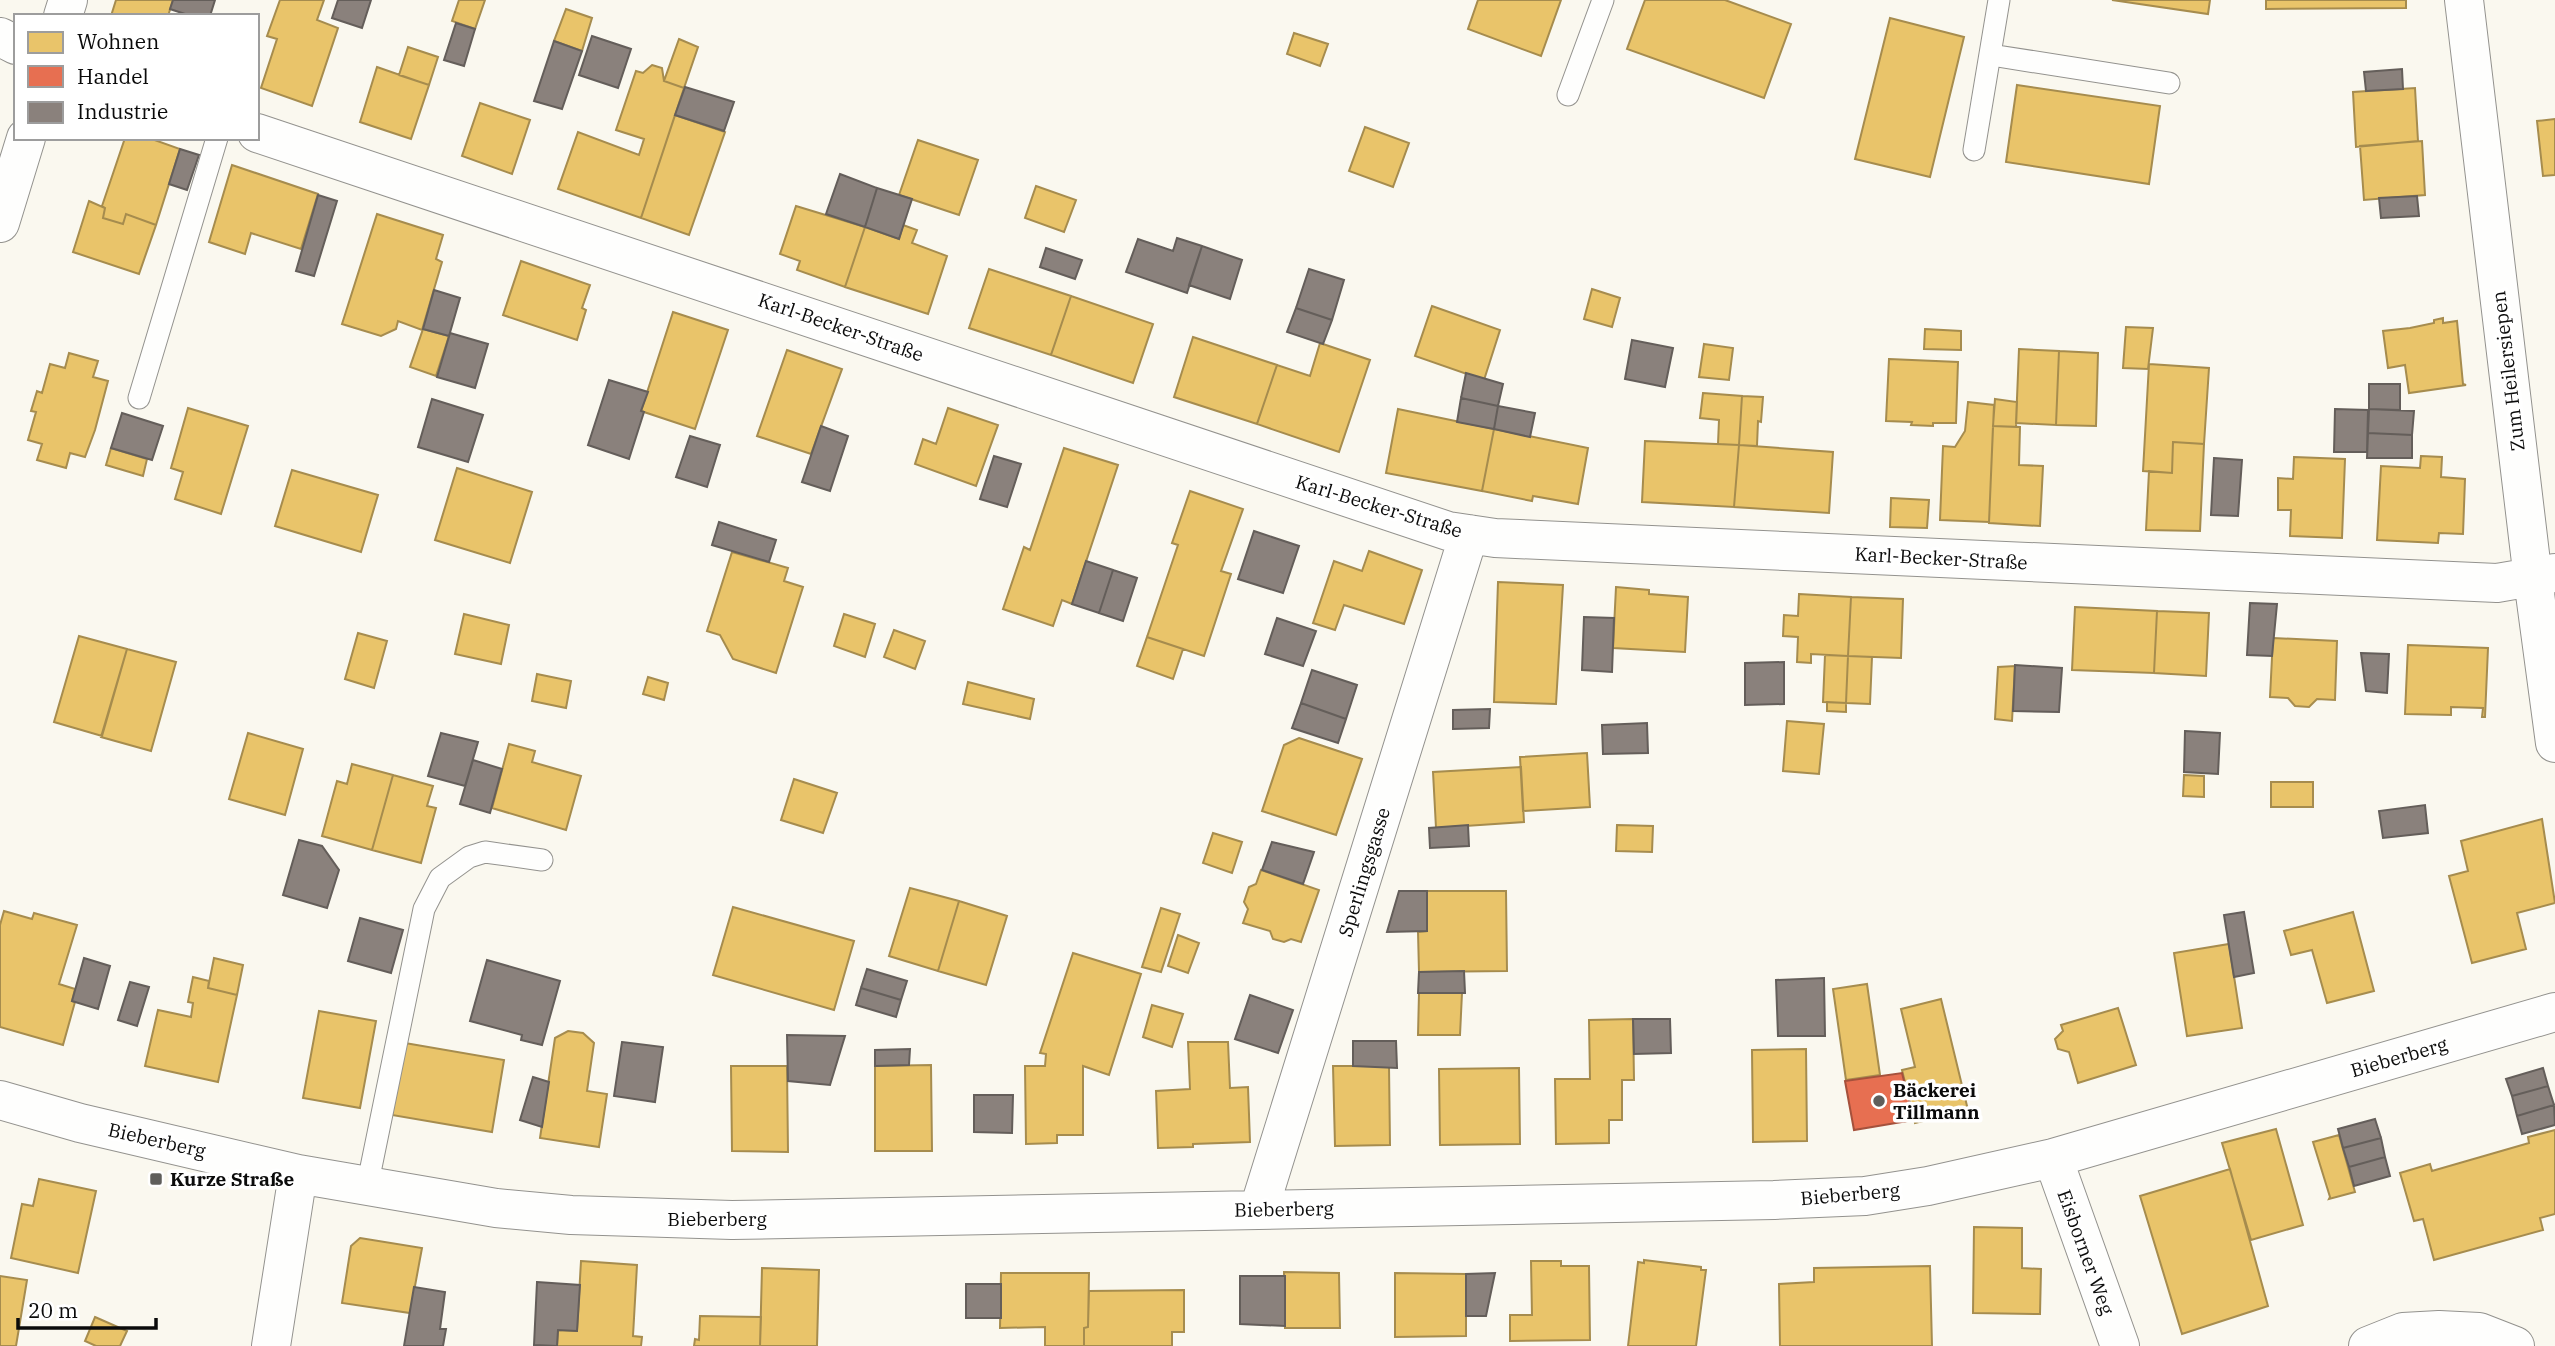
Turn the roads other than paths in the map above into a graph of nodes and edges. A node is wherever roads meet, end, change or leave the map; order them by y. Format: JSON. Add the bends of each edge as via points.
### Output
{"nodes":[{"id":1,"x":1603,"y":0,"type":"edge"},
{"id":2,"x":1999,"y":0,"type":"edge"},
{"id":3,"x":2464,"y":0,"type":"edge"},
{"id":4,"x":1991,"y":55,"type":"junction"},
{"id":5,"x":2169,"y":83,"type":"dead end"},
{"id":6,"x":1568,"y":94,"type":"dead end"},
{"id":7,"x":259,"y":134,"type":"edge"},
{"id":8,"x":25,"y":140,"type":"edge"},
{"id":9,"x":216,"y":140,"type":"edge"},
{"id":10,"x":1974,"y":150,"type":"dead end"},
{"id":11,"x":0,"y":223,"type":"edge"},
{"id":12,"x":139,"y":398,"type":"dead end"},
{"id":13,"x":1469,"y":534,"type":"junction"},
{"id":14,"x":2544,"y":576,"type":"edge"},
{"id":15,"x":2555,"y":743,"type":"edge"},
{"id":16,"x":541,"y":860,"type":"dead end"},
{"id":17,"x":2555,"y":1012,"type":"edge"},
{"id":18,"x":0,"y":1100,"type":"edge"},
{"id":19,"x":2053,"y":1158,"type":"junction"},
{"id":20,"x":298,"y":1174,"type":"junction"},
{"id":21,"x":367,"y":1186,"type":"junction"},
{"id":22,"x":1259,"y":1209,"type":"junction"},
{"id":23,"x":271,"y":1346,"type":"edge"},
{"id":24,"x":2120,"y":1346,"type":"edge"},
{"id":25,"x":2368,"y":1346,"type":"edge"},
{"id":26,"x":2515,"y":1346,"type":"edge"}],
"edges":[{"from":1,"to":6,"type":"lane"},
{"from":2,"to":4,"type":"lane"},
{"from":3,"to":14,"type":"street","name":"Zum Heilersiepen"},
{"from":4,"to":5,"type":"lane"},
{"from":4,"to":10,"type":"lane"},
{"from":7,"to":13,"type":"street","name":"Karl-Becker-Straße","via":[[1395,514]]},
{"from":8,"to":11,"type":"street"},
{"from":9,"to":12,"type":"lane"},
{"from":13,"to":14,"type":"street","name":"Karl-Becker-Straße","via":[[2483,583]]},
{"from":13,"to":22,"type":"street","name":"Sperlingsgasse"},
{"from":14,"to":15,"type":"street","name":"Zum Heilersiepen"},
{"from":16,"to":21,"type":"lane","via":[[485,852],[469,857],[440,878],[424,909]]},
{"from":17,"to":19,"type":"street","name":"Bieberberg"},
{"from":18,"to":20,"type":"street","name":"Bieberberg"},
{"from":19,"to":22,"type":"street","name":"Bieberberg","via":[[1865,1196]]},
{"from":19,"to":24,"type":"street","name":"Eisborner Weg"},
{"from":20,"to":21,"type":"street","name":"Bieberberg"},
{"from":20,"to":23,"type":"street"},
{"from":21,"to":22,"type":"street","name":"Bieberberg","via":[[496,1208],[652,1219]]},
{"from":25,"to":26,"type":"street","via":[[2403,1332],[2439,1330],[2479,1332]]}]}
